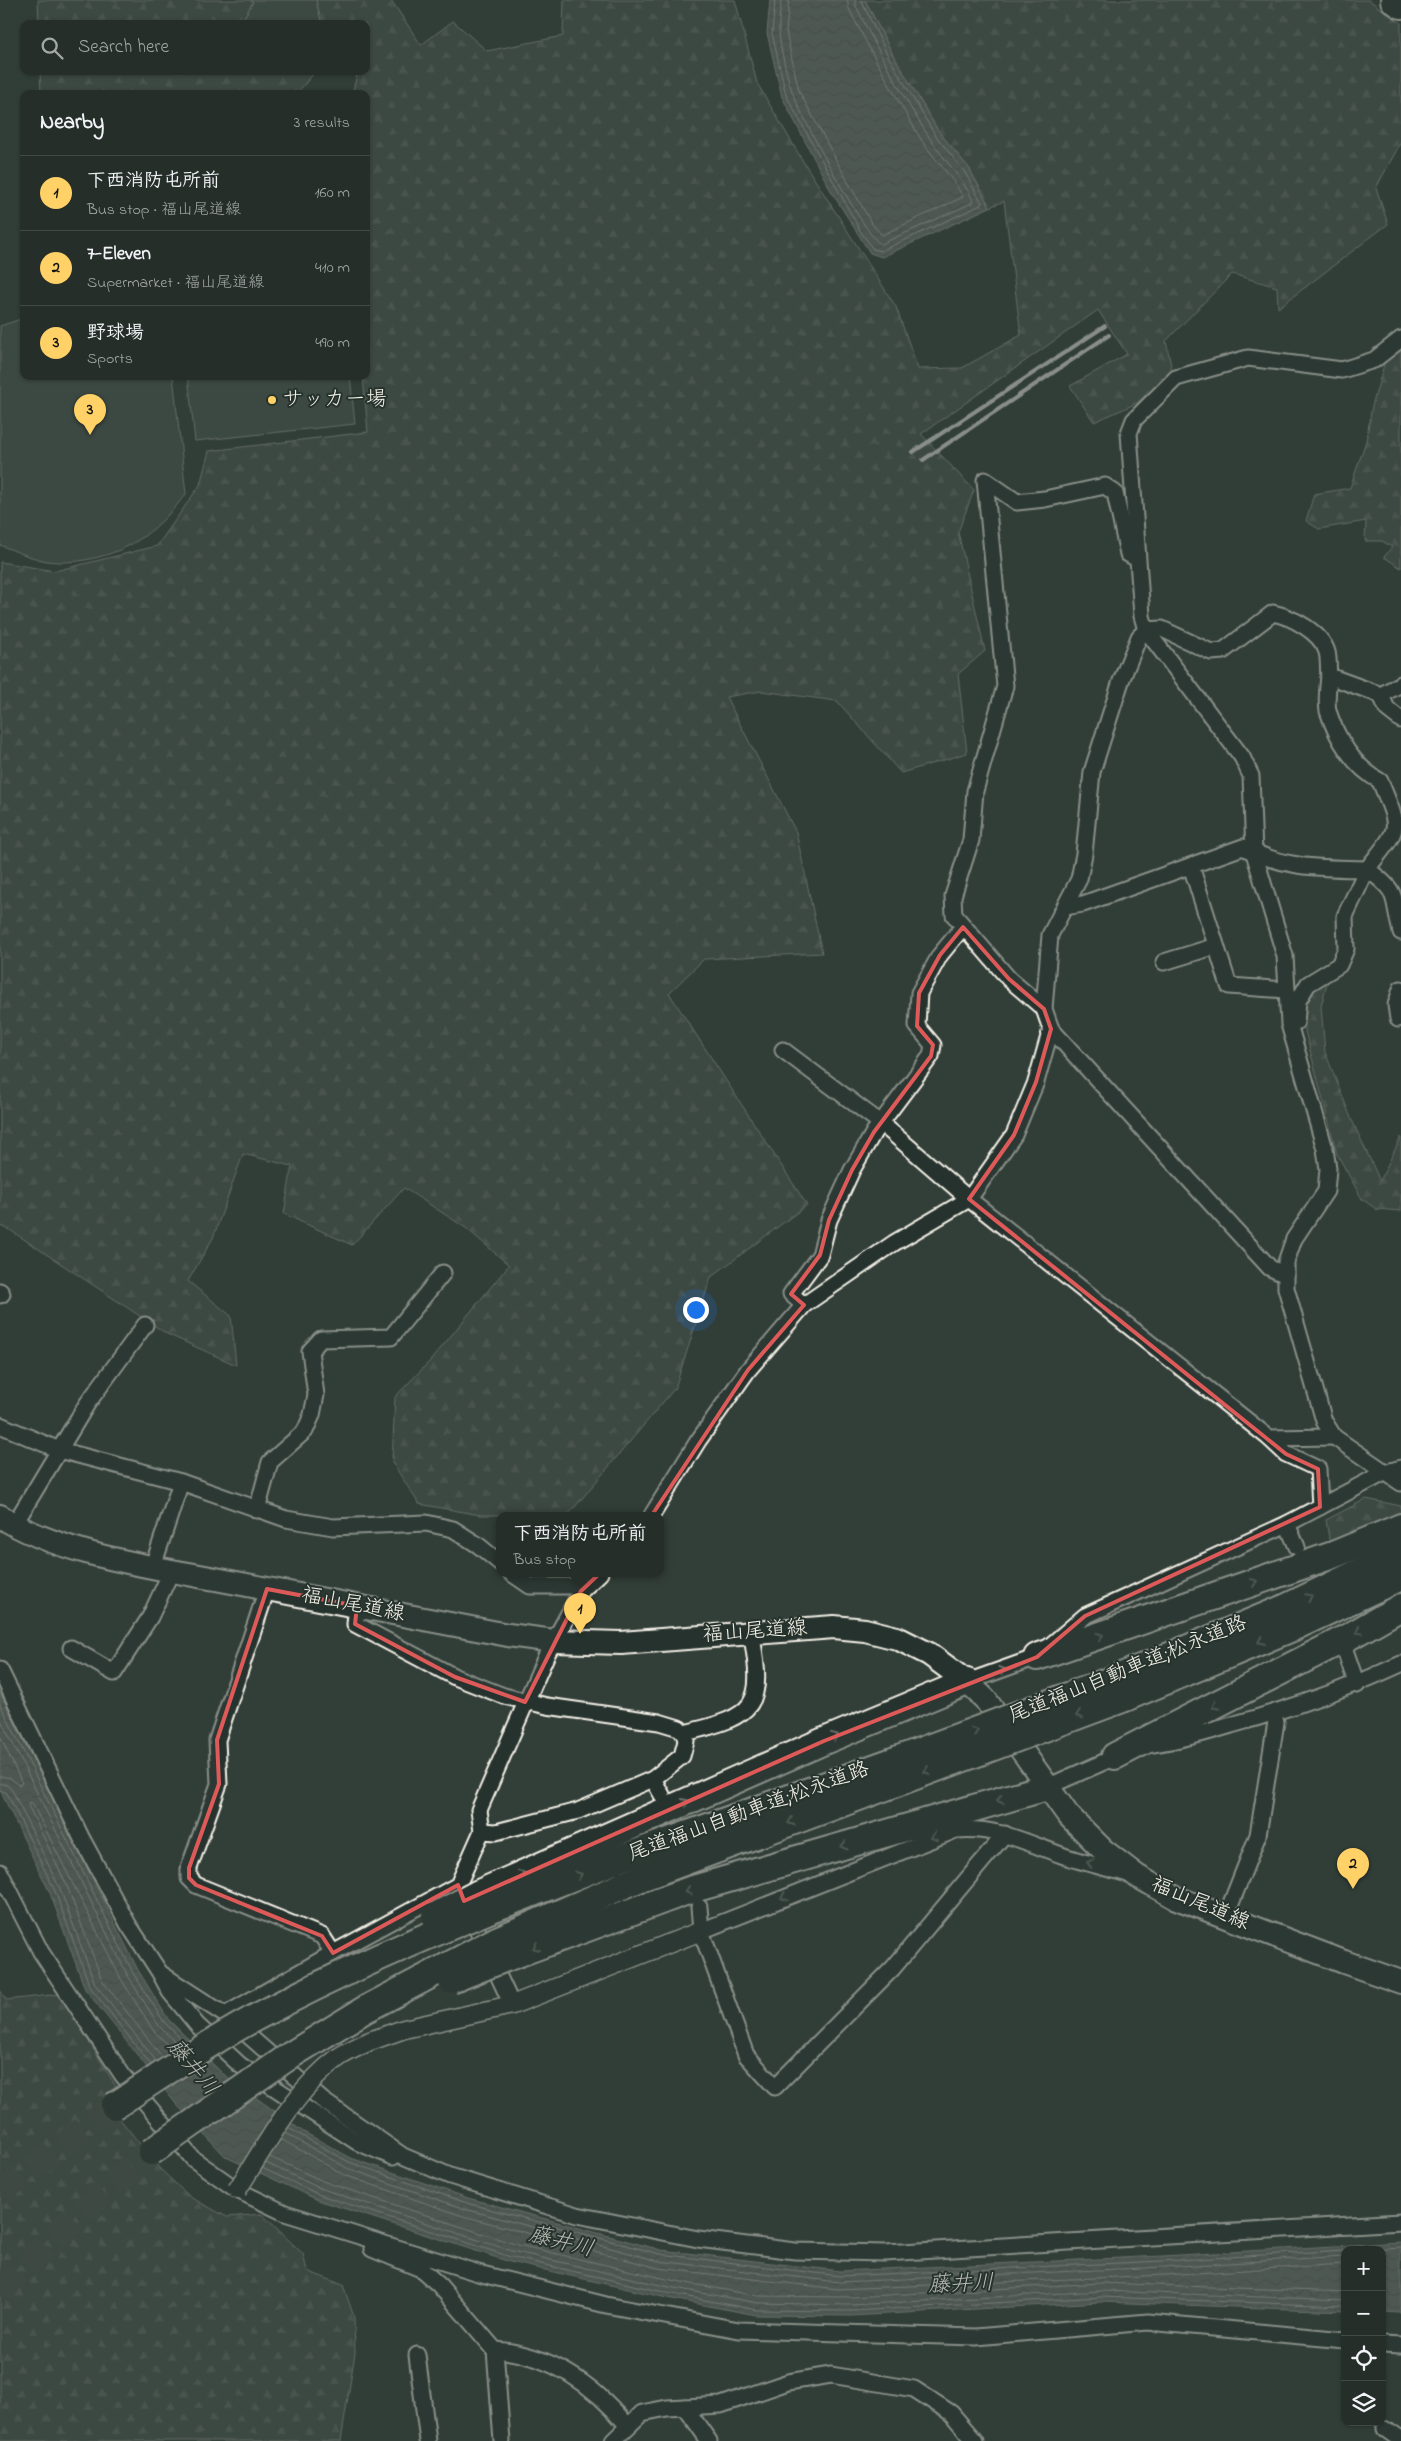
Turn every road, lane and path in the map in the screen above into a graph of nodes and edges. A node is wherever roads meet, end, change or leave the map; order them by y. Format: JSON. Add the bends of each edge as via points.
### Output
{"nodes":[{"id":1,"x":1394,"y":0,"type":"edge"},
{"id":2,"x":1401,"y":5,"type":"edge"},
{"id":3,"x":1401,"y":339,"type":"edge"},
{"id":4,"x":1138,"y":559,"type":"junction"},
{"id":5,"x":1146,"y":630,"type":"junction"},
{"id":6,"x":1329,"y":676,"type":"junction"},
{"id":7,"x":1401,"y":684,"type":"edge"},
{"id":8,"x":1381,"y":695,"type":"junction"},
{"id":9,"x":1401,"y":720,"type":"edge"},
{"id":10,"x":1254,"y":853,"type":"junction"},
{"id":11,"x":1191,"y":866,"type":"junction"},
{"id":12,"x":1367,"y":869,"type":"junction"},
{"id":13,"x":1065,"y":907,"type":"junction"},
{"id":14,"x":1399,"y":911,"type":"edge"},
{"id":15,"x":963,"y":927,"type":"junction"},
{"id":16,"x":1401,"y":932,"type":"edge"},
{"id":17,"x":1216,"y":946,"type":"junction"},
{"id":18,"x":1164,"y":962,"type":"dead end"},
{"id":19,"x":1401,"y":989,"type":"edge"},
{"id":20,"x":1287,"y":990,"type":"junction"},
{"id":21,"x":1044,"y":1009,"type":"junction"},
{"id":22,"x":1398,"y":1018,"type":"dead end"},
{"id":23,"x":1051,"y":1029,"type":"junction"},
{"id":24,"x":1293,"y":1038,"type":"junction"},
{"id":25,"x":783,"y":1050,"type":"dead end"},
{"id":26,"x":882,"y":1124,"type":"junction"},
{"id":27,"x":969,"y":1199,"type":"junction"},
{"id":28,"x":443,"y":1273,"type":"dead end"},
{"id":29,"x":1286,"y":1275,"type":"junction"},
{"id":30,"x":0,"y":1291,"type":"edge"},
{"id":31,"x":0,"y":1295,"type":"edge"},
{"id":32,"x":804,"y":1305,"type":"junction"},
{"id":33,"x":145,"y":1325,"type":"dead end"},
{"id":34,"x":0,"y":1425,"type":"edge"},
{"id":35,"x":1334,"y":1437,"type":"junction"},
{"id":36,"x":1269,"y":1438,"type":"junction"},
{"id":37,"x":59,"y":1450,"type":"junction"},
{"id":38,"x":1401,"y":1468,"type":"edge"},
{"id":39,"x":1384,"y":1473,"type":"junction"},
{"id":40,"x":181,"y":1482,"type":"junction"},
{"id":41,"x":1401,"y":1483,"type":"edge"},
{"id":42,"x":1320,"y":1507,"type":"junction"},
{"id":43,"x":257,"y":1510,"type":"junction"},
{"id":44,"x":654,"y":1512,"type":"edge"},
{"id":45,"x":7,"y":1520,"type":"edge"},
{"id":46,"x":1287,"y":1524,"type":"junction"},
{"id":47,"x":1401,"y":1528,"type":"edge"},
{"id":48,"x":1298,"y":1547,"type":"tunnel mouth"},
{"id":49,"x":1401,"y":1552,"type":"edge"},
{"id":50,"x":496,"y":1561,"type":"edge"},
{"id":51,"x":162,"y":1568,"type":"junction"},
{"id":52,"x":517,"y":1577,"type":"edge"},
{"id":53,"x":596,"y":1577,"type":"edge"},
{"id":54,"x":1401,"y":1577,"type":"edge"},
{"id":55,"x":267,"y":1589,"type":"junction"},
{"id":56,"x":581,"y":1590,"type":"junction"},
{"id":57,"x":357,"y":1606,"type":"junction"},
{"id":58,"x":1401,"y":1607,"type":"edge"},
{"id":59,"x":751,"y":1632,"type":"junction"},
{"id":60,"x":554,"y":1641,"type":"junction"},
{"id":61,"x":71,"y":1648,"type":"dead end"},
{"id":62,"x":1346,"y":1653,"type":"tunnel mouth"},
{"id":63,"x":1037,"y":1657,"type":"junction"},
{"id":64,"x":1401,"y":1664,"type":"edge"},
{"id":65,"x":0,"y":1670,"type":"edge"},
{"id":66,"x":967,"y":1682,"type":"junction"},
{"id":67,"x":1357,"y":1685,"type":"junction"},
{"id":68,"x":1122,"y":1687,"type":"junction"},
{"id":69,"x":526,"y":1702,"type":"junction"},
{"id":70,"x":1273,"y":1714,"type":"junction"},
{"id":71,"x":684,"y":1733,"type":"junction"},
{"id":72,"x":1115,"y":1756,"type":"junction"},
{"id":73,"x":899,"y":1770,"type":"junction"},
{"id":74,"x":653,"y":1779,"type":"junction"},
{"id":75,"x":1047,"y":1786,"type":"junction"},
{"id":76,"x":662,"y":1796,"type":"dead end"},
{"id":77,"x":482,"y":1830,"type":"junction"},
{"id":78,"x":1004,"y":1834,"type":"junction"},
{"id":79,"x":0,"y":1872,"type":"edge"},
{"id":80,"x":1137,"y":1876,"type":"junction"},
{"id":81,"x":473,"y":1897,"type":"junction"},
{"id":82,"x":699,"y":1907,"type":"dead end"},
{"id":83,"x":1226,"y":1916,"type":"junction"},
{"id":84,"x":701,"y":1931,"type":"junction"},
{"id":85,"x":502,"y":1949,"type":"junction"},
{"id":86,"x":333,"y":1952,"type":"junction"},
{"id":87,"x":160,"y":1973,"type":"junction"},
{"id":88,"x":1401,"y":1982,"type":"edge"},
{"id":89,"x":512,"y":2005,"type":"junction"},
{"id":90,"x":224,"y":2015,"type":"junction"},
{"id":91,"x":114,"y":2106,"type":"tunnel mouth"},
{"id":92,"x":151,"y":2152,"type":"tunnel mouth"},
{"id":93,"x":403,"y":2156,"type":"junction"},
{"id":94,"x":237,"y":2190,"type":"junction"},
{"id":95,"x":285,"y":2213,"type":"junction"},
{"id":96,"x":1401,"y":2222,"type":"edge"},
{"id":97,"x":1341,"y":2340,"type":"edge"},
{"id":98,"x":1386,"y":2344,"type":"edge"},
{"id":99,"x":1401,"y":2345,"type":"edge"},
{"id":100,"x":496,"y":2350,"type":"junction"},
{"id":101,"x":417,"y":2355,"type":"dead end"},
{"id":102,"x":685,"y":2407,"type":"junction"},
{"id":103,"x":627,"y":2425,"type":"junction"},
{"id":104,"x":1385,"y":2429,"type":"dead end"},
{"id":105,"x":1401,"y":2440,"type":"edge"},
{"id":106,"x":428,"y":2441,"type":"edge"},
{"id":107,"x":502,"y":2441,"type":"edge"},
{"id":108,"x":613,"y":2441,"type":"edge"},
{"id":109,"x":709,"y":2441,"type":"edge"},
{"id":110,"x":975,"y":2441,"type":"edge"}],
"edges":[{"from":1,"to":2,"type":"highway"},
{"from":3,"to":4,"type":"street","via":[[1374,360],[1342,370],[1248,358],[1176,378],[1134,420],[1130,433]]},
{"from":4,"to":5,"type":"street"},
{"from":4,"to":15,"type":"street","via":[[1128,554],[1115,493],[1104,486],[1017,502],[986,480],[1005,686],[975,791],[970,840],[953,896],[954,915]]},
{"from":5,"to":6,"type":"street","via":[[1162,629],[1211,652],[1224,651],[1273,613],[1310,630],[1320,640],[1327,652]]},
{"from":5,"to":10,"type":"street","via":[[1242,757],[1251,776]]},
{"from":5,"to":13,"type":"street","via":[[1139,637],[1105,727],[1092,772],[1079,879]]},
{"from":6,"to":8,"type":"street"},
{"from":6,"to":12,"type":"street","via":[[1328,709],[1340,737],[1365,773],[1380,780],[1396,822],[1393,837]]},
{"from":7,"to":8,"type":"street"},
{"from":8,"to":9,"type":"street","via":[[1387,709]]},
{"from":10,"to":11,"type":"street","via":[[1243,848]]},
{"from":10,"to":12,"type":"street","via":[[1308,868]]},
{"from":10,"to":20,"type":"street","via":[[1285,956]]},
{"from":11,"to":13,"type":"street","via":[[1083,904]]},
{"from":11,"to":17,"type":"street"},
{"from":12,"to":14,"type":"street","via":[[1389,884]]},
{"from":12,"to":24,"type":"street","via":[[1344,916],[1346,949],[1338,965],[1308,984],[1298,1001],[1297,1035]]},
{"from":13,"to":21,"type":"street","via":[[1050,935]]},
{"from":14,"to":16,"type":"street"},
{"from":15,"to":21,"type":"street","via":[[1009,979]]},
{"from":15,"to":26,"type":"street","via":[[940,955],[919,993],[918,1026],[933,1045],[931,1056]]},
{"from":17,"to":18,"type":"street"},
{"from":17,"to":20,"type":"street","via":[[1229,986]]},
{"from":19,"to":22,"type":"street","via":[[1396,1005]]},
{"from":20,"to":24,"type":"street"},
{"from":21,"to":23,"type":"street"},
{"from":23,"to":27,"type":"street","via":[[1036,1082],[1014,1135]]},
{"from":23,"to":29,"type":"street","via":[[1270,1268]]},
{"from":24,"to":29,"type":"street","via":[[1328,1170],[1326,1191],[1294,1239],[1286,1262]]},
{"from":25,"to":26,"type":"street"},
{"from":26,"to":27,"type":"street"},
{"from":26,"to":32,"type":"street","via":[[852,1170],[829,1220],[820,1255],[791,1294]]},
{"from":27,"to":32,"type":"street","via":[[894,1243]]},
{"from":27,"to":36,"type":"street"},
{"from":28,"to":43,"type":"street","via":[[390,1337],[321,1339],[310,1351],[316,1395],[312,1415],[305,1431],[270,1462]]},
{"from":29,"to":35,"type":"street","via":[[1286,1288],[1324,1421]]},
{"from":30,"to":31,"type":"street"},
{"from":32,"to":44,"type":"street","via":[[748,1370]]},
{"from":33,"to":37,"type":"street","via":[[87,1404]]},
{"from":34,"to":37,"type":"street"},
{"from":35,"to":36,"type":"street"},
{"from":35,"to":39,"type":"street"},
{"from":36,"to":42,"type":"street","via":[[1286,1454],[1318,1469]]},
{"from":37,"to":40,"type":"street"},
{"from":37,"to":45,"type":"street"},
{"from":38,"to":39,"type":"street"},
{"from":39,"to":41,"type":"street"},
{"from":39,"to":42,"type":"street"},
{"from":40,"to":43,"type":"street"},
{"from":40,"to":51,"type":"street"},
{"from":42,"to":46,"type":"street"},
{"from":43,"to":50,"type":"street","via":[[286,1519],[333,1526],[426,1523],[453,1529]]},
{"from":45,"to":51,"type":"main road","name":"福山尾道線","via":[[67,1547]]},
{"from":46,"to":48,"type":"street"},
{"from":46,"to":63,"type":"street","via":[[1085,1616]]},
{"from":63,"to":47,"type":"highway","one_way":true,"via":[[1333,1555]]},
{"from":68,"to":49,"type":"highway","name":"尾道福山自動車道;松永道路","one_way":true},
{"from":51,"to":55,"type":"main road","name":"福山尾道線"},
{"from":51,"to":61,"type":"street","via":[[150,1617],[114,1673]]},
{"from":52,"to":56,"type":"street","via":[[530,1586],[572,1586]]},
{"from":53,"to":56,"type":"street"},
{"from":54,"to":68,"type":"highway","name":"尾道福山自動車道;松永道路","one_way":true,"via":[[1292,1628]]},
{"from":55,"to":57,"type":"main road","name":"福山尾道線"},
{"from":55,"to":86,"type":"street","via":[[217,1740],[219,1784],[189,1868],[189,1878],[196,1885],[322,1936]]},
{"from":56,"to":60,"type":"street"},
{"from":57,"to":60,"type":"main road","name":"福山尾道線"},
{"from":57,"to":69,"type":"street","via":[[356,1624],[455,1677]]},
{"from":58,"to":72,"type":"highway","one_way":true},
{"from":59,"to":60,"type":"main road","name":"福山尾道線","via":[[621,1643]]},
{"from":59,"to":66,"type":"main road","name":"福山尾道線","via":[[834,1627],[866,1630],[897,1638],[929,1654]]},
{"from":59,"to":71,"type":"street","via":[[757,1686],[753,1701],[724,1723]]},
{"from":60,"to":69,"type":"street"},
{"from":62,"to":67,"type":"street"},
{"from":66,"to":63,"type":"street","one_way":true},
{"from":64,"to":67,"type":"street"},
{"from":65,"to":87,"type":"street","via":[[81,1837],[128,1924]]},
{"from":66,"to":75,"type":"main road","name":"福山尾道線","via":[[985,1699]]},
{"from":81,"to":66,"type":"highway","one_way":true,"via":[[824,1741]]},
{"from":67,"to":70,"type":"street"},
{"from":68,"to":73,"type":"highway","name":"尾道福山自動車道;松永道路","bridge":true},
{"from":69,"to":71,"type":"street","via":[[659,1722],[679,1728]]},
{"from":69,"to":77,"type":"street","via":[[480,1810]]},
{"from":70,"to":72,"type":"street"},
{"from":70,"to":83,"type":"street","via":[[1276,1722],[1258,1835]]},
{"from":71,"to":74,"type":"street","via":[[686,1741],[682,1756]]},
{"from":72,"to":75,"type":"street"},
{"from":81,"to":73,"type":"highway","name":"尾道福山自動車道;松永道路","one_way":true,"via":[[627,1856]]},
{"from":73,"to":85,"type":"highway","name":"尾道福山自動車道;松永道路","one_way":true,"via":[[643,1877]]},
{"from":74,"to":76,"type":"street"},
{"from":74,"to":77,"type":"street","via":[[578,1811],[496,1832]]},
{"from":75,"to":80,"type":"main road","name":"福山尾道線","via":[[1068,1815],[1089,1836]]},
{"from":75,"to":85,"type":"highway","one_way":true,"via":[[690,1890]]},
{"from":77,"to":81,"type":"street"},
{"from":80,"to":78,"type":"street","one_way":true},
{"from":78,"to":84,"type":"street","one_way":true,"via":[[976,1828],[940,1834]]},
{"from":78,"to":84,"type":"street","via":[[892,1968],[775,2087],[746,2055]]},
{"from":79,"to":94,"type":"street","via":[[41,1952],[123,2076],[193,2160]]},
{"from":80,"to":83,"type":"main road","name":"福山尾道線","via":[[1174,1897]]},
{"from":81,"to":86,"type":"street"},
{"from":81,"to":89,"type":"street"},
{"from":81,"to":91,"type":"highway","name":"尾道福山自動車道;松永道路","bridge":true,"via":[[374,1958],[265,2012]]},
{"from":82,"to":84,"type":"street"},
{"from":83,"to":88,"type":"main road","name":"福山尾道線"},
{"from":84,"to":89,"type":"street"},
{"from":85,"to":92,"type":"highway","name":"尾道福山自動車道;松永道路","bridge":true,"via":[[364,2010],[291,2055]]},
{"from":86,"to":90,"type":"street"},
{"from":87,"to":90,"type":"street"},
{"from":87,"to":93,"type":"street","via":[[170,1992],[197,2025],[240,2065],[357,2142],[402,2161]]},
{"from":89,"to":94,"type":"street","bridge":true,"via":[[404,2029],[370,2041],[340,2057],[297,2098]]},
{"from":90,"to":93,"type":"street","via":[[322,2100]]},
{"from":93,"to":96,"type":"street","via":[[450,2176],[577,2215],[698,2239],[796,2251],[885,2253]]},
{"from":94,"to":95,"type":"street"},
{"from":95,"to":97,"type":"street","via":[[478,2273],[606,2305],[739,2330],[976,2337],[1148,2322]]},
{"from":95,"to":100,"type":"street","via":[[421,2269]]},
{"from":98,"to":99,"type":"street"},
{"from":100,"to":103,"type":"street","via":[[519,2352],[556,2366],[592,2390]]},
{"from":100,"to":107,"type":"street"},
{"from":101,"to":106,"type":"street"},
{"from":102,"to":103,"type":"street","via":[[642,2413]]},
{"from":102,"to":109,"type":"street"},
{"from":102,"to":110,"type":"street","via":[[722,2405],[788,2382],[831,2374],[914,2389],[951,2413]]},
{"from":103,"to":108,"type":"street"},
{"from":104,"to":105,"type":"street"}]}
